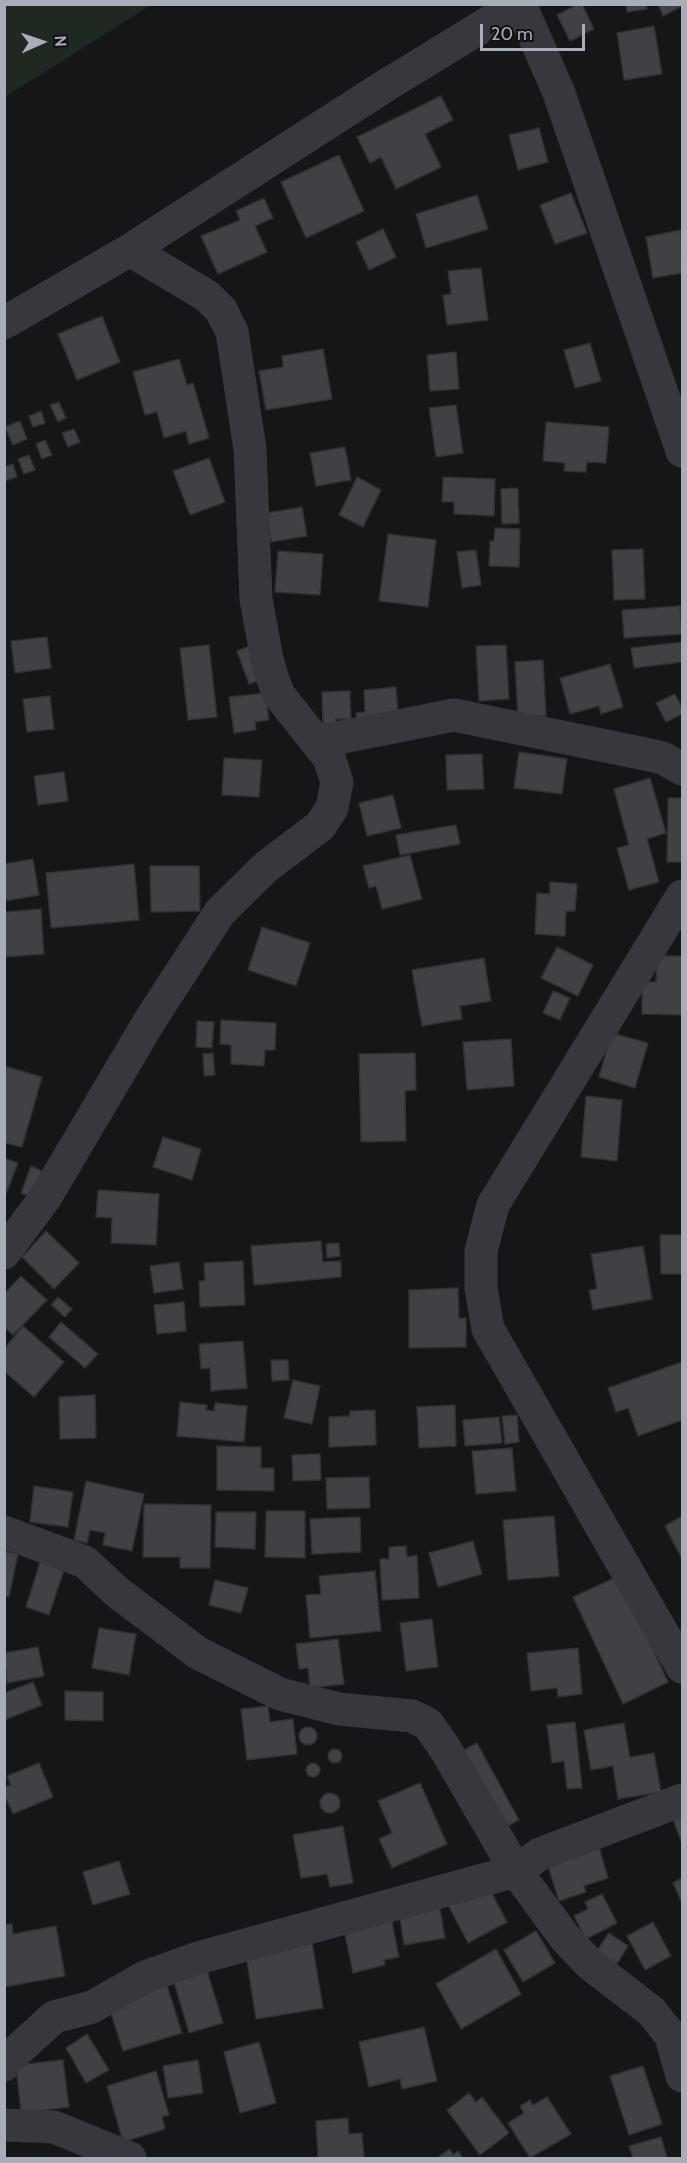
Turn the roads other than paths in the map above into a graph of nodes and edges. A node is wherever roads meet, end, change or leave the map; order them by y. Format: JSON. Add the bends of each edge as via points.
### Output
{"nodes":[{"id":1,"x":520,"y":4,"type":"edge"},
{"id":2,"x":130,"y":250,"type":"junction"},
{"id":3,"x":4,"y":323,"type":"edge"},
{"id":4,"x":682,"y":451,"type":"edge"},
{"id":5,"x":318,"y":742,"type":"junction"},
{"id":6,"x":682,"y":769,"type":"edge"},
{"id":7,"x":682,"y":896,"type":"edge"},
{"id":8,"x":4,"y":1252,"type":"edge"},
{"id":9,"x":4,"y":1532,"type":"edge"},
{"id":10,"x":682,"y":1667,"type":"edge"},
{"id":11,"x":682,"y":1800,"type":"edge"},
{"id":12,"x":516,"y":1871,"type":"junction"},
{"id":13,"x":4,"y":2065,"type":"edge"},
{"id":14,"x":682,"y":2076,"type":"edge"},
{"id":15,"x":4,"y":2125,"type":"edge"},
{"id":16,"x":130,"y":2158,"type":"edge"}],
"edges":[{"from":1,"to":2,"type":"street"},
{"from":1,"to":4,"type":"street","via":[[559,93]]},
{"from":2,"to":3,"type":"street"},
{"from":2,"to":5,"type":"street","via":[[207,296],[221,310],[232,332],[250,449],[256,599],[267,659],[279,695]]},
{"from":5,"to":6,"type":"street","via":[[454,715],[663,758]]},
{"from":5,"to":8,"type":"street","via":[[329,758],[337,782],[332,808],[320,826],[266,867],[220,912],[149,1022],[45,1198]]},
{"from":7,"to":10,"type":"street","via":[[493,1205],[481,1251],[481,1288],[488,1329]]},
{"from":9,"to":12,"type":"street","via":[[85,1562],[117,1592],[198,1653],[280,1694],[339,1709],[412,1716],[428,1724]]},
{"from":11,"to":12,"type":"street","via":[[540,1854]]},
{"from":12,"to":13,"type":"street","via":[[198,1958],[145,1977],[92,2007],[54,2018]]},
{"from":12,"to":14,"type":"street","via":[[566,1939],[591,1965],[651,2011],[672,2036]]},
{"from":15,"to":16,"type":"street","via":[[54,2127]]}]}
